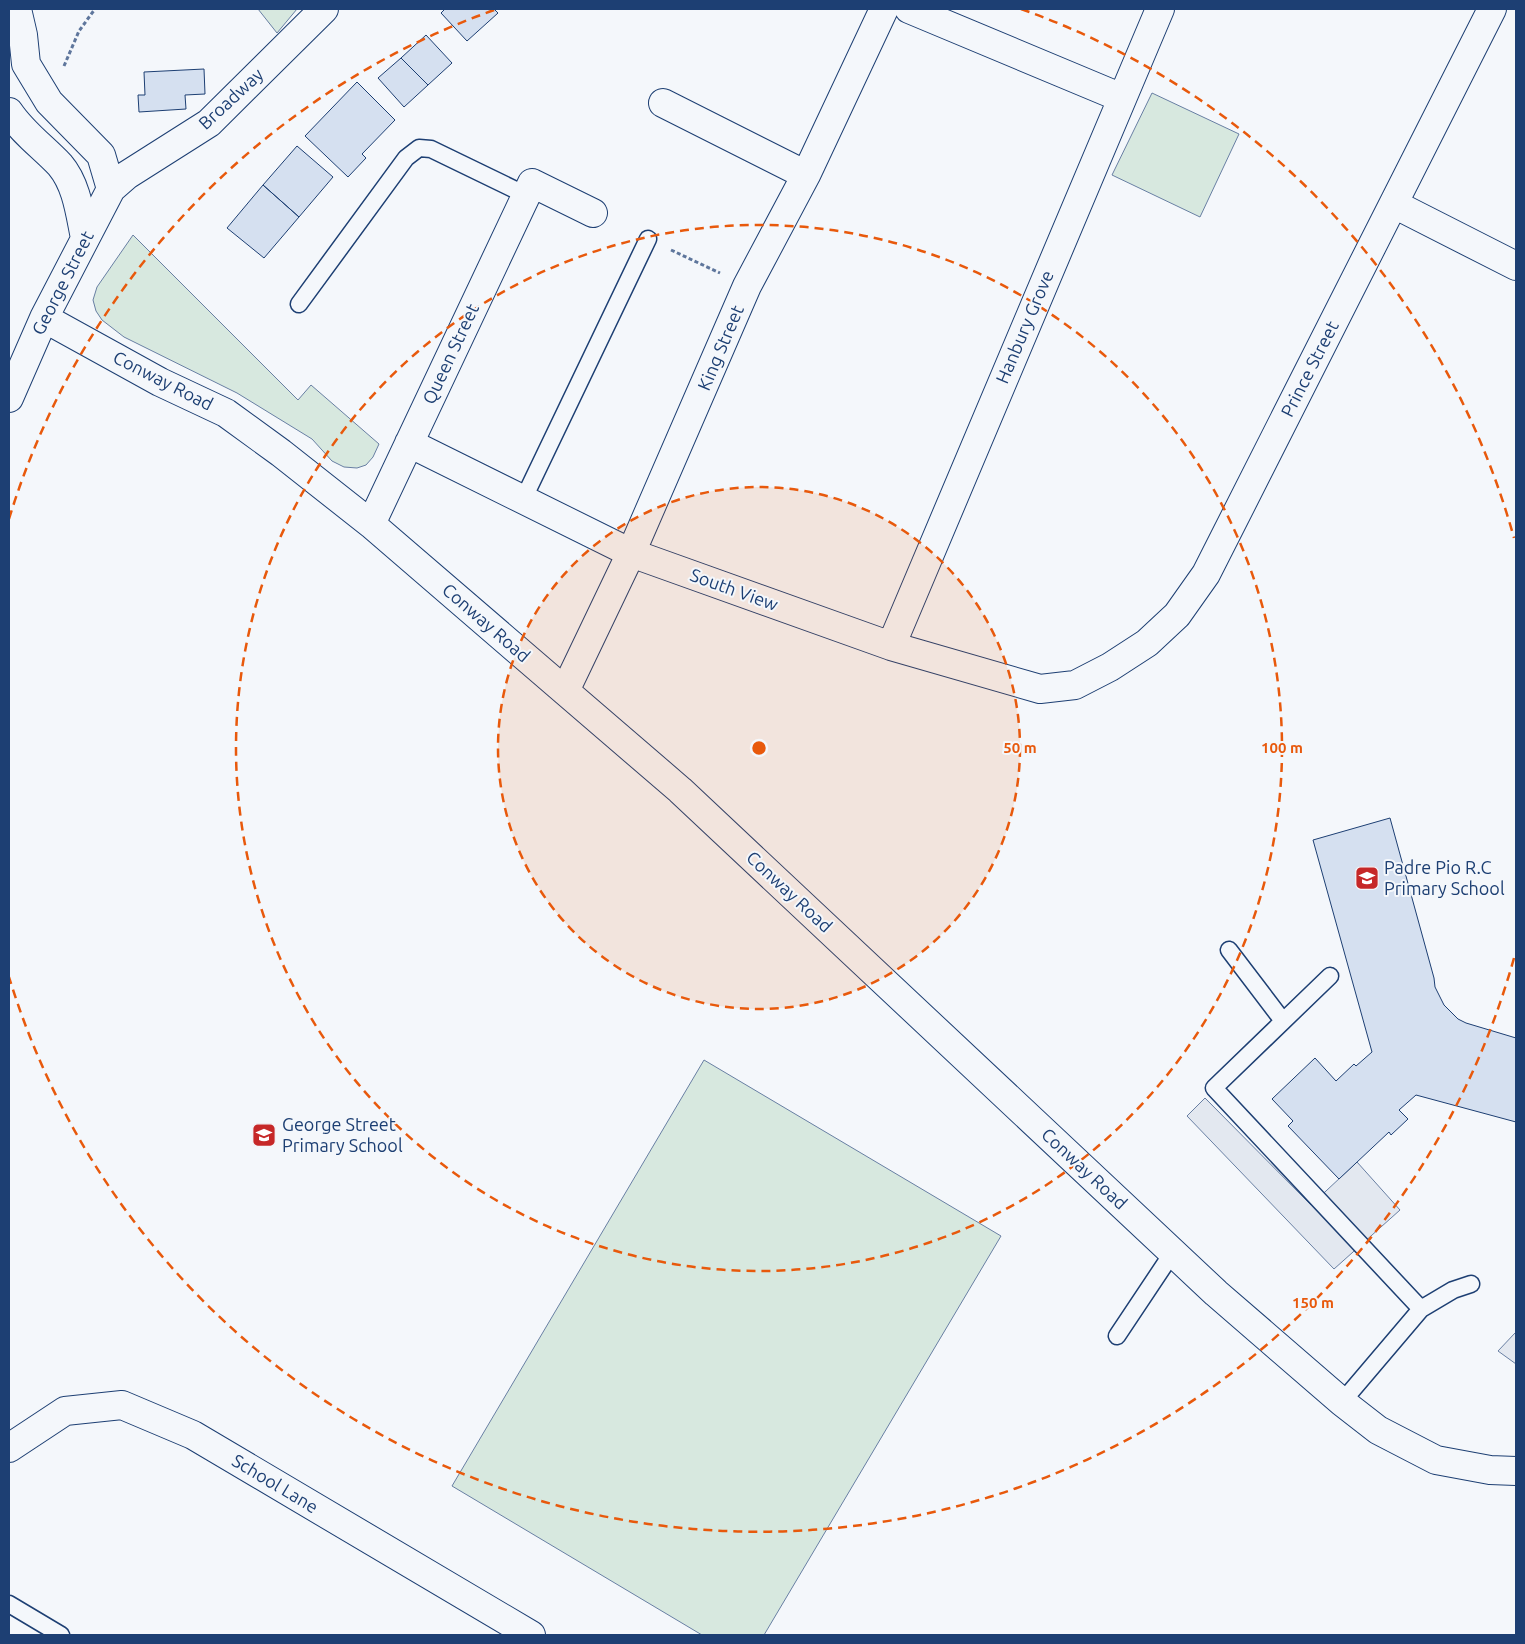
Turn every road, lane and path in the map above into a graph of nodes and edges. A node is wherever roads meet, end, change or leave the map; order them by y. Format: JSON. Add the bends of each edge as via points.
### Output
{"nodes":[{"id":1,"x":17,"y":9,"type":"edge"},
{"id":2,"x":324,"y":9,"type":"edge"},
{"id":3,"x":884,"y":9,"type":"edge"},
{"id":4,"x":909,"y":9,"type":"edge"},
{"id":5,"x":1160,"y":9,"type":"edge"},
{"id":6,"x":1492,"y":9,"type":"edge"},
{"id":7,"x":1122,"y":98,"type":"junction"},
{"id":8,"x":663,"y":103,"type":"dead end"},
{"id":9,"x":12,"y":119,"type":"edge"},
{"id":10,"x":806,"y":175,"type":"junction"},
{"id":11,"x":119,"y":182,"type":"junction"},
{"id":12,"x":529,"y":189,"type":"junction"},
{"id":13,"x":1394,"y":204,"type":"junction"},
{"id":14,"x":593,"y":213,"type":"dead end"},
{"id":15,"x":85,"y":238,"type":"junction"},
{"id":16,"x":648,"y":239,"type":"dead end"},
{"id":17,"x":1516,"y":266,"type":"edge"},
{"id":18,"x":299,"y":304,"type":"dead end"},
{"id":19,"x":44,"y":318,"type":"junction"},
{"id":20,"x":9,"y":398,"type":"edge"},
{"id":21,"x":410,"y":443,"type":"junction"},
{"id":22,"x":523,"y":500,"type":"junction"},
{"id":23,"x":371,"y":524,"type":"junction"},
{"id":24,"x":631,"y":553,"type":"junction"},
{"id":25,"x":891,"y":646,"type":"junction"},
{"id":26,"x":1075,"y":685,"type":"joint"},
{"id":27,"x":565,"y":691,"type":"junction"},
{"id":28,"x":1229,"y":950,"type":"dead end"},
{"id":29,"x":1330,"y":976,"type":"dead end"},
{"id":30,"x":1283,"y":1021,"type":"junction"},
{"id":31,"x":1173,"y":1252,"type":"junction"},
{"id":32,"x":1471,"y":1284,"type":"dead end"},
{"id":33,"x":1421,"y":1309,"type":"junction"},
{"id":34,"x":1117,"y":1336,"type":"dead end"},
{"id":35,"x":1342,"y":1402,"type":"junction"},
{"id":36,"x":9,"y":1448,"type":"edge"},
{"id":37,"x":1516,"y":1471,"type":"edge"},
{"id":38,"x":9,"y":1604,"type":"edge"},
{"id":39,"x":61,"y":1635,"type":"edge"},
{"id":40,"x":531,"y":1635,"type":"edge"}],
"edges":[{"from":1,"to":11,"type":"street","via":[[26,64],[49,102],[101,155]]},
{"from":2,"to":11,"type":"street","name":"Broadway","via":[[209,123]]},
{"from":3,"to":10,"type":"street","name":"King Street"},
{"from":4,"to":7,"type":"street"},
{"from":5,"to":7,"type":"street","name":"Hanbury Grove"},
{"from":6,"to":13,"type":"street","name":"Prince Street"},
{"from":7,"to":25,"type":"street","name":"Hanbury Grove"},
{"from":8,"to":10,"type":"street"},
{"from":9,"to":15,"type":"street","via":[[61,167],[76,196]]},
{"from":10,"to":24,"type":"street","name":"King Street","via":[[747,286]]},
{"from":11,"to":15,"type":"street","name":"George Street"},
{"from":12,"to":14,"type":"street"},
{"from":12,"to":18,"type":"lane","via":[[431,149],[419,148],[406,158]]},
{"from":12,"to":21,"type":"street","name":"Queen Street"},
{"from":13,"to":17,"type":"street"},
{"from":13,"to":26,"type":"street","name":"Prince Street","via":[[1206,574],[1177,615],[1147,643],[1110,668]]},
{"from":15,"to":19,"type":"street","name":"George Street"},
{"from":16,"to":22,"type":"lane"},
{"from":19,"to":20,"type":"street","name":"George Street"},
{"from":19,"to":23,"type":"street","name":"Conway Road","via":[[226,414],[281,452]]},
{"from":21,"to":22,"type":"street","name":"South View"},
{"from":21,"to":23,"type":"street","name":"Queen Street"},
{"from":22,"to":24,"type":"street","name":"South View"},
{"from":23,"to":27,"type":"street","name":"Conway Road"},
{"from":24,"to":25,"type":"street","name":"South View"},
{"from":24,"to":27,"type":"street","name":"King Street"},
{"from":25,"to":26,"type":"street","name":"South View","via":[[1040,689]]},
{"from":27,"to":31,"type":"street","name":"Conway Road","via":[[680,790]]},
{"from":28,"to":30,"type":"lane"},
{"from":29,"to":30,"type":"lane"},
{"from":30,"to":33,"type":"lane","via":[[1214,1088]]},
{"from":31,"to":34,"type":"lane"},
{"from":31,"to":35,"type":"street","name":"Conway Road"},
{"from":32,"to":33,"type":"lane","via":[[1453,1290]]},
{"from":33,"to":35,"type":"lane"},
{"from":35,"to":37,"type":"street","name":"Conway Road","via":[[1378,1430],[1436,1460],[1490,1470]]},
{"from":36,"to":40,"type":"street","name":"School Lane","via":[[65,1411],[122,1405],[193,1435]]},
{"from":38,"to":39,"type":"lane"}]}
